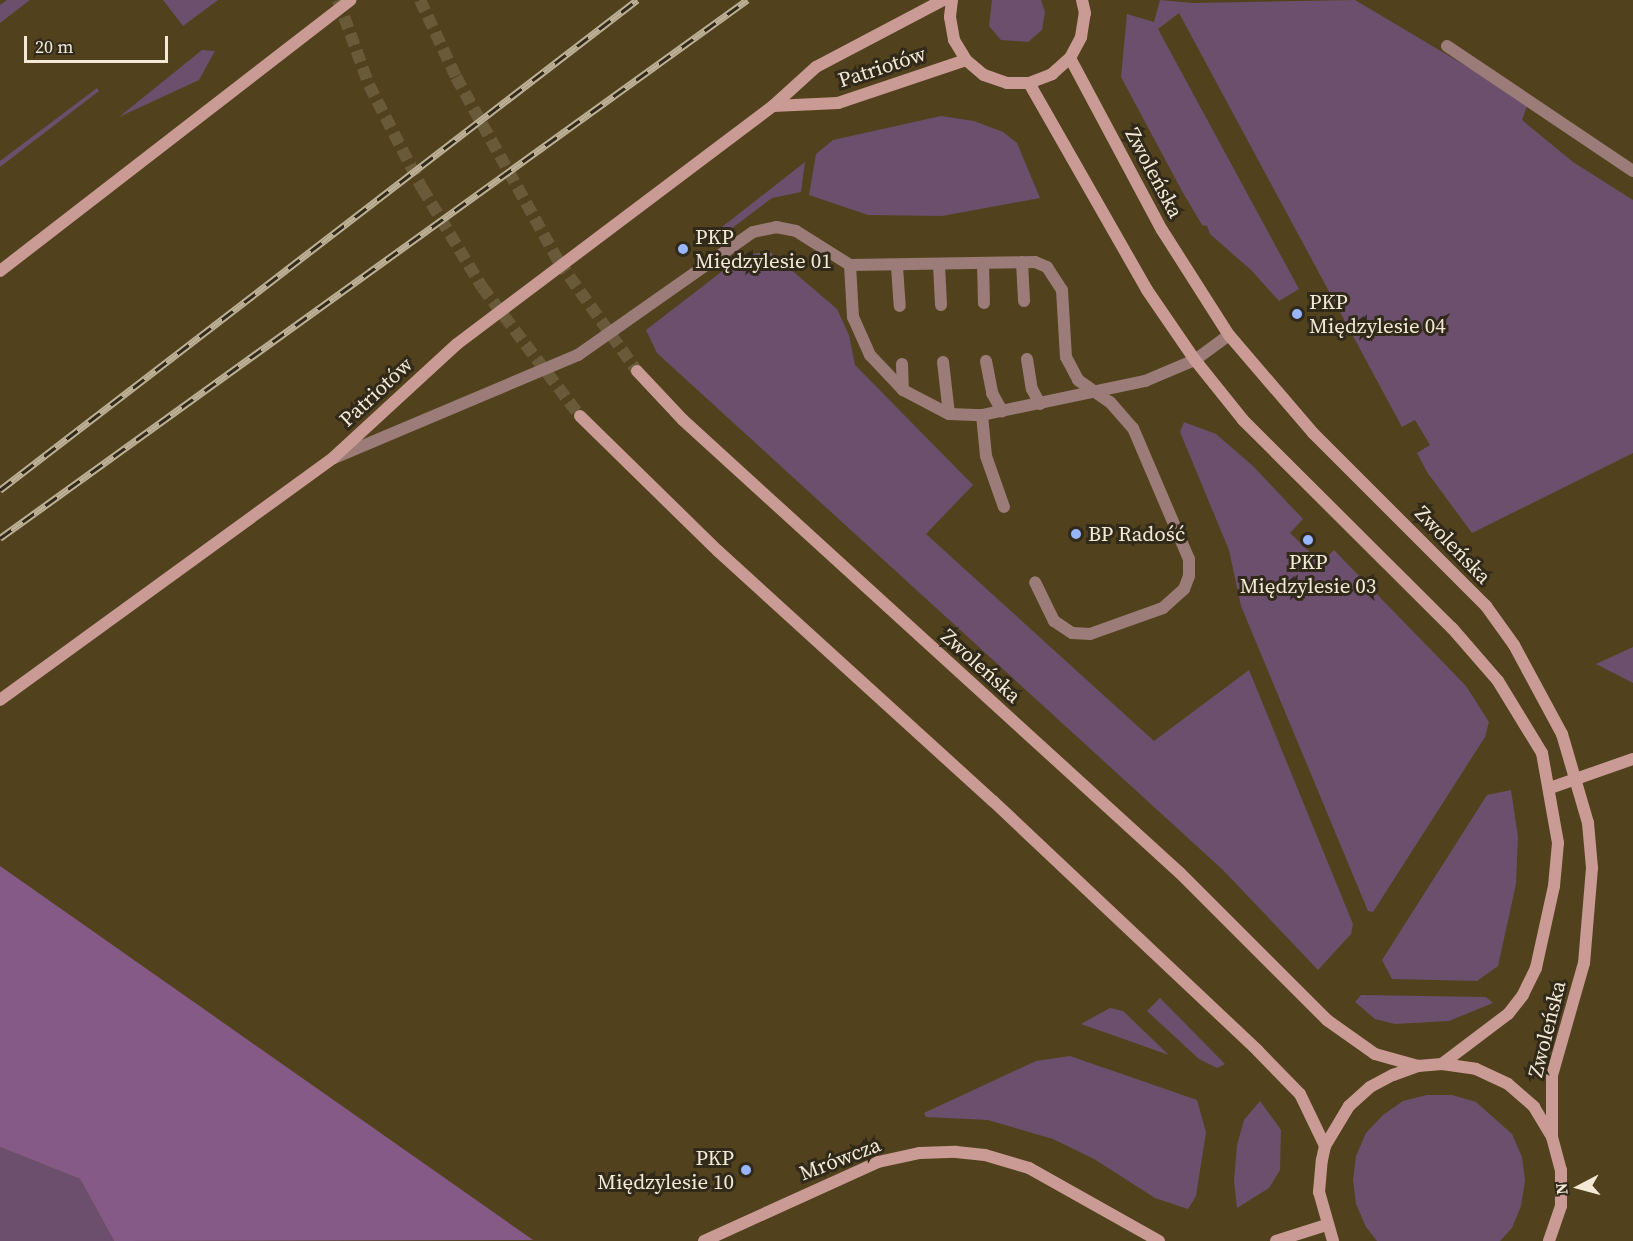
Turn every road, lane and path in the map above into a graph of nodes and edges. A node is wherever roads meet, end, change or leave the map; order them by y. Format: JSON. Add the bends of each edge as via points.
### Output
{"nodes":[{"id":1,"x":351,"y":0,"type":"edge"},
{"id":2,"x":943,"y":0,"type":"edge"},
{"id":3,"x":952,"y":0,"type":"edge"},
{"id":4,"x":1082,"y":0,"type":"edge"},
{"id":5,"x":1447,"y":46,"type":"dead end"},
{"id":6,"x":1070,"y":58,"type":"junction"},
{"id":7,"x":966,"y":60,"type":"junction"},
{"id":8,"x":1029,"y":82,"type":"junction"},
{"id":9,"x":773,"y":106,"type":"junction"},
{"id":10,"x":1633,"y":171,"type":"edge"},
{"id":11,"x":1022,"y":262,"type":"junction"},
{"id":12,"x":983,"y":263,"type":"junction"},
{"id":13,"x":850,"y":265,"type":"junction"},
{"id":14,"x":939,"y":265,"type":"junction"},
{"id":15,"x":897,"y":267,"type":"junction"},
{"id":16,"x":0,"y":271,"type":"edge"},
{"id":17,"x":1024,"y":301,"type":"dead end"},
{"id":18,"x":984,"y":303,"type":"dead end"},
{"id":19,"x":941,"y":305,"type":"dead end"},
{"id":20,"x":900,"y":306,"type":"dead end"},
{"id":21,"x":1229,"y":335,"type":"junction"},
{"id":22,"x":1027,"y":359,"type":"dead end"},
{"id":23,"x":1195,"y":360,"type":"junction"},
{"id":24,"x":987,"y":361,"type":"dead end"},
{"id":25,"x":943,"y":362,"type":"dead end"},
{"id":26,"x":902,"y":364,"type":"dead end"},
{"id":27,"x":637,"y":371,"type":"tunnel mouth"},
{"id":28,"x":903,"y":390,"type":"junction"},
{"id":29,"x":1095,"y":393,"type":"junction"},
{"id":30,"x":1040,"y":404,"type":"junction"},
{"id":31,"x":1002,"y":411,"type":"junction"},
{"id":32,"x":949,"y":414,"type":"junction"},
{"id":33,"x":982,"y":415,"type":"junction"},
{"id":34,"x":580,"y":416,"type":"tunnel mouth"},
{"id":35,"x":333,"y":458,"type":"junction"},
{"id":36,"x":1004,"y":507,"type":"dead end"},
{"id":37,"x":1035,"y":582,"type":"dead end"},
{"id":38,"x":0,"y":700,"type":"edge"},
{"id":39,"x":1633,"y":759,"type":"edge"},
{"id":40,"x":1578,"y":780,"type":"junction"},
{"id":41,"x":1550,"y":788,"type":"junction"},
{"id":42,"x":1442,"y":1064,"type":"junction"},
{"id":43,"x":1418,"y":1066,"type":"junction"},
{"id":44,"x":1552,"y":1137,"type":"junction"},
{"id":45,"x":1325,"y":1146,"type":"junction"},
{"id":46,"x":1326,"y":1225,"type":"junction"},
{"id":47,"x":1550,"y":1240,"type":"edge"},
{"id":48,"x":704,"y":1241,"type":"edge"},
{"id":49,"x":1159,"y":1241,"type":"edge"},
{"id":50,"x":1276,"y":1241,"type":"edge"},
{"id":51,"x":1333,"y":1241,"type":"edge"}],
"edges":[{"from":1,"to":16,"type":"street"},
{"from":2,"to":9,"type":"street","name":"Patriotów","via":[[816,67]]},
{"from":3,"to":7,"type":"street","via":[[954,40]]},
{"from":4,"to":6,"type":"street","via":[[1085,13],[1081,37]]},
{"from":5,"to":10,"type":"lane"},
{"from":6,"to":8,"type":"street","via":[[1052,74]]},
{"from":6,"to":21,"type":"street","name":"Zwoleńska","via":[[1162,230]]},
{"from":7,"to":8,"type":"street","via":[[984,75],[1007,83]]},
{"from":7,"to":9,"type":"street","name":"Patriotów","via":[[838,103]]},
{"from":8,"to":23,"type":"street","name":"Zwoleńska","via":[[1147,290]]},
{"from":9,"to":35,"type":"street","name":"Patriotów","via":[[457,344]]},
{"from":11,"to":12,"type":"lane"},
{"from":11,"to":17,"type":"lane"},
{"from":11,"to":29,"type":"lane","via":[[1047,267],[1062,290],[1066,357],[1078,380]]},
{"from":12,"to":14,"type":"lane"},
{"from":12,"to":18,"type":"lane"},
{"from":13,"to":15,"type":"lane"},
{"from":13,"to":28,"type":"lane","via":[[853,317],[870,355]]},
{"from":13,"to":35,"type":"lane","via":[[796,231],[776,226],[753,232],[578,355]]},
{"from":14,"to":15,"type":"lane"},
{"from":14,"to":19,"type":"lane"},
{"from":15,"to":20,"type":"lane"},
{"from":21,"to":23,"type":"lane"},
{"from":21,"to":40,"type":"street","name":"Zwoleńska","via":[[1313,433],[1486,606],[1514,645],[1562,734]]},
{"from":22,"to":30,"type":"lane","via":[[1032,389]]},
{"from":23,"to":29,"type":"lane","via":[[1145,381]]},
{"from":23,"to":41,"type":"street","name":"Zwoleńska","via":[[1243,420],[1452,628],[1498,681],[1542,753]]},
{"from":24,"to":31,"type":"lane","via":[[992,393]]},
{"from":25,"to":32,"type":"lane"},
{"from":26,"to":28,"type":"lane"},
{"from":27,"to":43,"type":"street","name":"Zwoleńska","via":[[708,443],[1180,873],[1327,1020],[1375,1054]]},
{"from":28,"to":32,"type":"lane"},
{"from":29,"to":30,"type":"lane"},
{"from":29,"to":37,"type":"lane","via":[[1122,413],[1133,428],[1189,559],[1189,576],[1184,590],[1163,608],[1090,634],[1072,633],[1054,621]]},
{"from":30,"to":31,"type":"lane"},
{"from":31,"to":33,"type":"lane"},
{"from":32,"to":33,"type":"lane"},
{"from":33,"to":36,"type":"lane","via":[[986,456]]},
{"from":34,"to":45,"type":"street","via":[[718,551],[993,801],[1258,1051],[1300,1094]]},
{"from":35,"to":38,"type":"street","name":"Patriotów"},
{"from":39,"to":40,"type":"street"},
{"from":40,"to":41,"type":"street"},
{"from":40,"to":44,"type":"street","name":"Zwoleńska","via":[[1592,868],[1589,932],[1552,1075]]},
{"from":41,"to":42,"type":"street","name":"Zwoleńska","via":[[1558,843],[1554,886],[1536,968],[1508,1014]]},
{"from":42,"to":43,"type":"street"},
{"from":42,"to":44,"type":"street","via":[[1476,1069],[1508,1084],[1534,1107]]},
{"from":43,"to":45,"type":"street","via":[[1370,1087],[1349,1106]]},
{"from":44,"to":47,"type":"street","via":[[1561,1170],[1561,1206]]},
{"from":45,"to":46,"type":"street","via":[[1319,1192]]},
{"from":46,"to":50,"type":"street"},
{"from":46,"to":51,"type":"street"},
{"from":48,"to":49,"type":"street","name":"Mrówcza","via":[[878,1162],[920,1153],[956,1152],[985,1155],[1029,1168]]}]}
